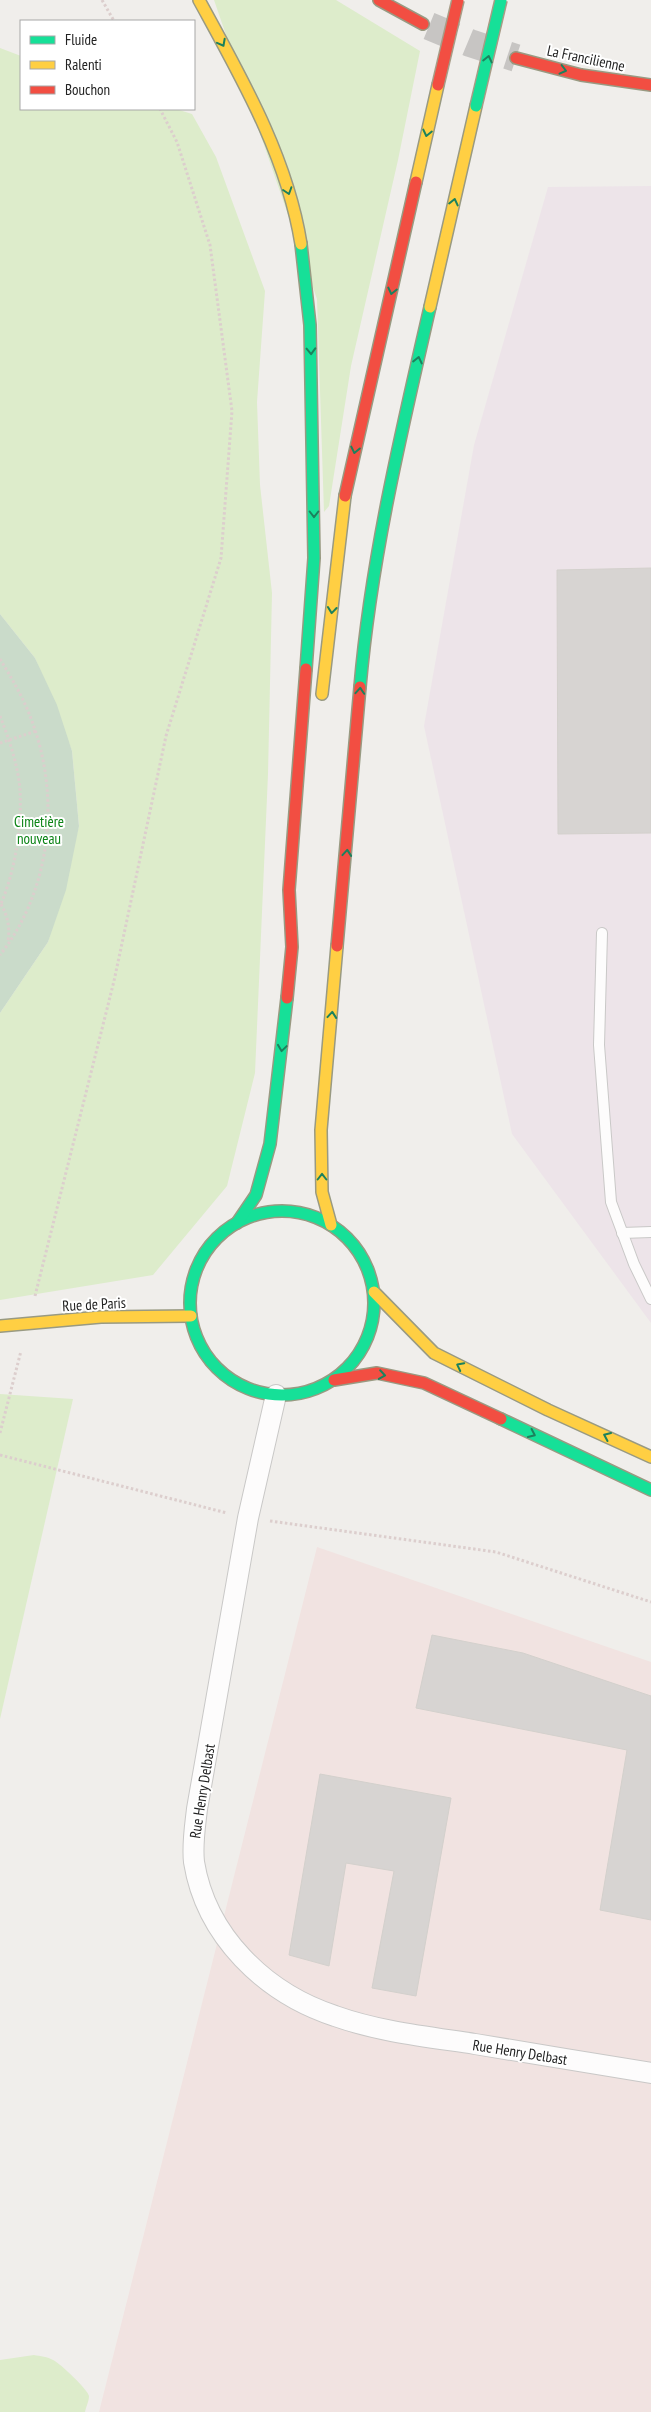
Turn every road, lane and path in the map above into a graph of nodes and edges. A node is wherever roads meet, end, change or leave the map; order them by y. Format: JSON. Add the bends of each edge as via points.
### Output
{"nodes":[{"id":1,"x":102,"y":0,"type":"edge"},
{"id":2,"x":199,"y":0,"type":"edge"},
{"id":3,"x":379,"y":0,"type":"edge"},
{"id":4,"x":458,"y":0,"type":"edge"},
{"id":5,"x":501,"y":0,"type":"edge"},
{"id":6,"x":113,"y":20,"type":"edge"},
{"id":7,"x":423,"y":24,"type":"tunnel mouth"},
{"id":8,"x":516,"y":58,"type":"tunnel mouth"},
{"id":9,"x":651,"y":85,"type":"edge"},
{"id":10,"x":161,"y":110,"type":"edge"},
{"id":11,"x":0,"y":659,"type":"edge"},
{"id":12,"x":321,"y":707,"type":"dead end"},
{"id":13,"x":0,"y":716,"type":"edge"},
{"id":14,"x":36,"y":731,"type":"junction"},
{"id":15,"x":10,"y":740,"type":"junction"},
{"id":16,"x":0,"y":743,"type":"edge"},
{"id":17,"x":302,"y":904,"type":"dead end"},
{"id":18,"x":0,"y":905,"type":"edge"},
{"id":19,"x":602,"y":934,"type":"dead end"},
{"id":20,"x":292,"y":947,"type":"junction"},
{"id":21,"x":1,"y":954,"type":"edge"},
{"id":22,"x":237,"y":1223,"type":"junction"},
{"id":23,"x":331,"y":1225,"type":"junction"},
{"id":24,"x":651,"y":1232,"type":"edge"},
{"id":25,"x":622,"y":1233,"type":"junction"},
{"id":26,"x":374,"y":1292,"type":"junction"},
{"id":27,"x":651,"y":1298,"type":"edge"},
{"id":28,"x":191,"y":1316,"type":"junction"},
{"id":29,"x":28,"y":1324,"type":"junction"},
{"id":30,"x":0,"y":1326,"type":"edge"},
{"id":31,"x":334,"y":1380,"type":"junction"},
{"id":32,"x":276,"y":1395,"type":"junction"},
{"id":33,"x":0,"y":1433,"type":"edge"},
{"id":34,"x":0,"y":1455,"type":"edge"},
{"id":35,"x":651,"y":1457,"type":"edge"},
{"id":36,"x":651,"y":1490,"type":"edge"},
{"id":37,"x":248,"y":1518,"type":"junction"},
{"id":38,"x":651,"y":1602,"type":"edge"},
{"id":39,"x":651,"y":2073,"type":"edge"}],
"edges":[{"from":1,"to":6,"type":"path"},
{"from":2,"to":20,"type":"main road","one_way":true,"via":[[245,84],[274,149],[290,196],[306,279],[310,325],[314,558],[289,890]]},
{"from":3,"to":7,"type":"main road"},
{"from":4,"to":12,"type":"main road","one_way":true,"bridge":true,"via":[[346,491]]},
{"from":23,"to":5,"type":"main road","one_way":true,"bridge":true,"via":[[322,1192],[321,1130],[364,642],[394,470]]},
{"from":8,"to":9,"type":"main road","name":"La Francilienne","one_way":true,"via":[[582,75]]},
{"from":10,"to":29,"type":"path","via":[[177,142],[210,245],[232,411],[221,558],[166,736],[114,981]]},
{"from":11,"to":14,"type":"path","via":[[19,690]]},
{"from":13,"to":15,"type":"path"},
{"from":14,"to":15,"type":"path"},
{"from":14,"to":21,"type":"path","via":[[47,780],[48,827],[41,874],[26,915]]},
{"from":15,"to":16,"type":"path"},
{"from":15,"to":18,"type":"path","via":[[20,789],[17,842]]},
{"from":17,"to":20,"type":"main road"},
{"from":18,"to":21,"type":"path","via":[[10,928]]},
{"from":19,"to":25,"type":"lane","via":[[599,1045],[604,1132],[611,1202]]},
{"from":20,"to":22,"type":"main road","one_way":true,"via":[[270,1144],[256,1195]]},
{"from":22,"to":23,"type":"main road","via":[[260,1214],[284,1211],[308,1215]]},
{"from":22,"to":28,"type":"main road","via":[[203,1255],[192,1285]]},
{"from":23,"to":26,"type":"main road","via":[[360,1253]]},
{"from":24,"to":25,"type":"lane"},
{"from":25,"to":27,"type":"lane"},
{"from":26,"to":31,"type":"main road","via":[[374,1318],[366,1342],[353,1363]]},
{"from":35,"to":26,"type":"main road","one_way":true,"via":[[434,1353]]},
{"from":28,"to":29,"type":"main road","name":"Rue de Paris","via":[[101,1317]]},
{"from":28,"to":32,"type":"main road","via":[[200,1346],[219,1371],[246,1388]]},
{"from":29,"to":30,"type":"main road","name":"Rue de Paris"},
{"from":29,"to":33,"type":"path"},
{"from":31,"to":32,"type":"main road","via":[[306,1392]]},
{"from":31,"to":36,"type":"main road","one_way":true,"via":[[377,1373],[424,1383]]},
{"from":32,"to":37,"type":"street","name":"Rue Henry Delbast"},
{"from":34,"to":37,"type":"path"},
{"from":37,"to":38,"type":"path","via":[[496,1552]]},
{"from":37,"to":39,"type":"street","name":"Rue Henry Delbast","via":[[194,1836],[194,1860],[200,1888],[212,1917],[228,1942],[273,1985],[334,2016],[381,2029]]}]}
